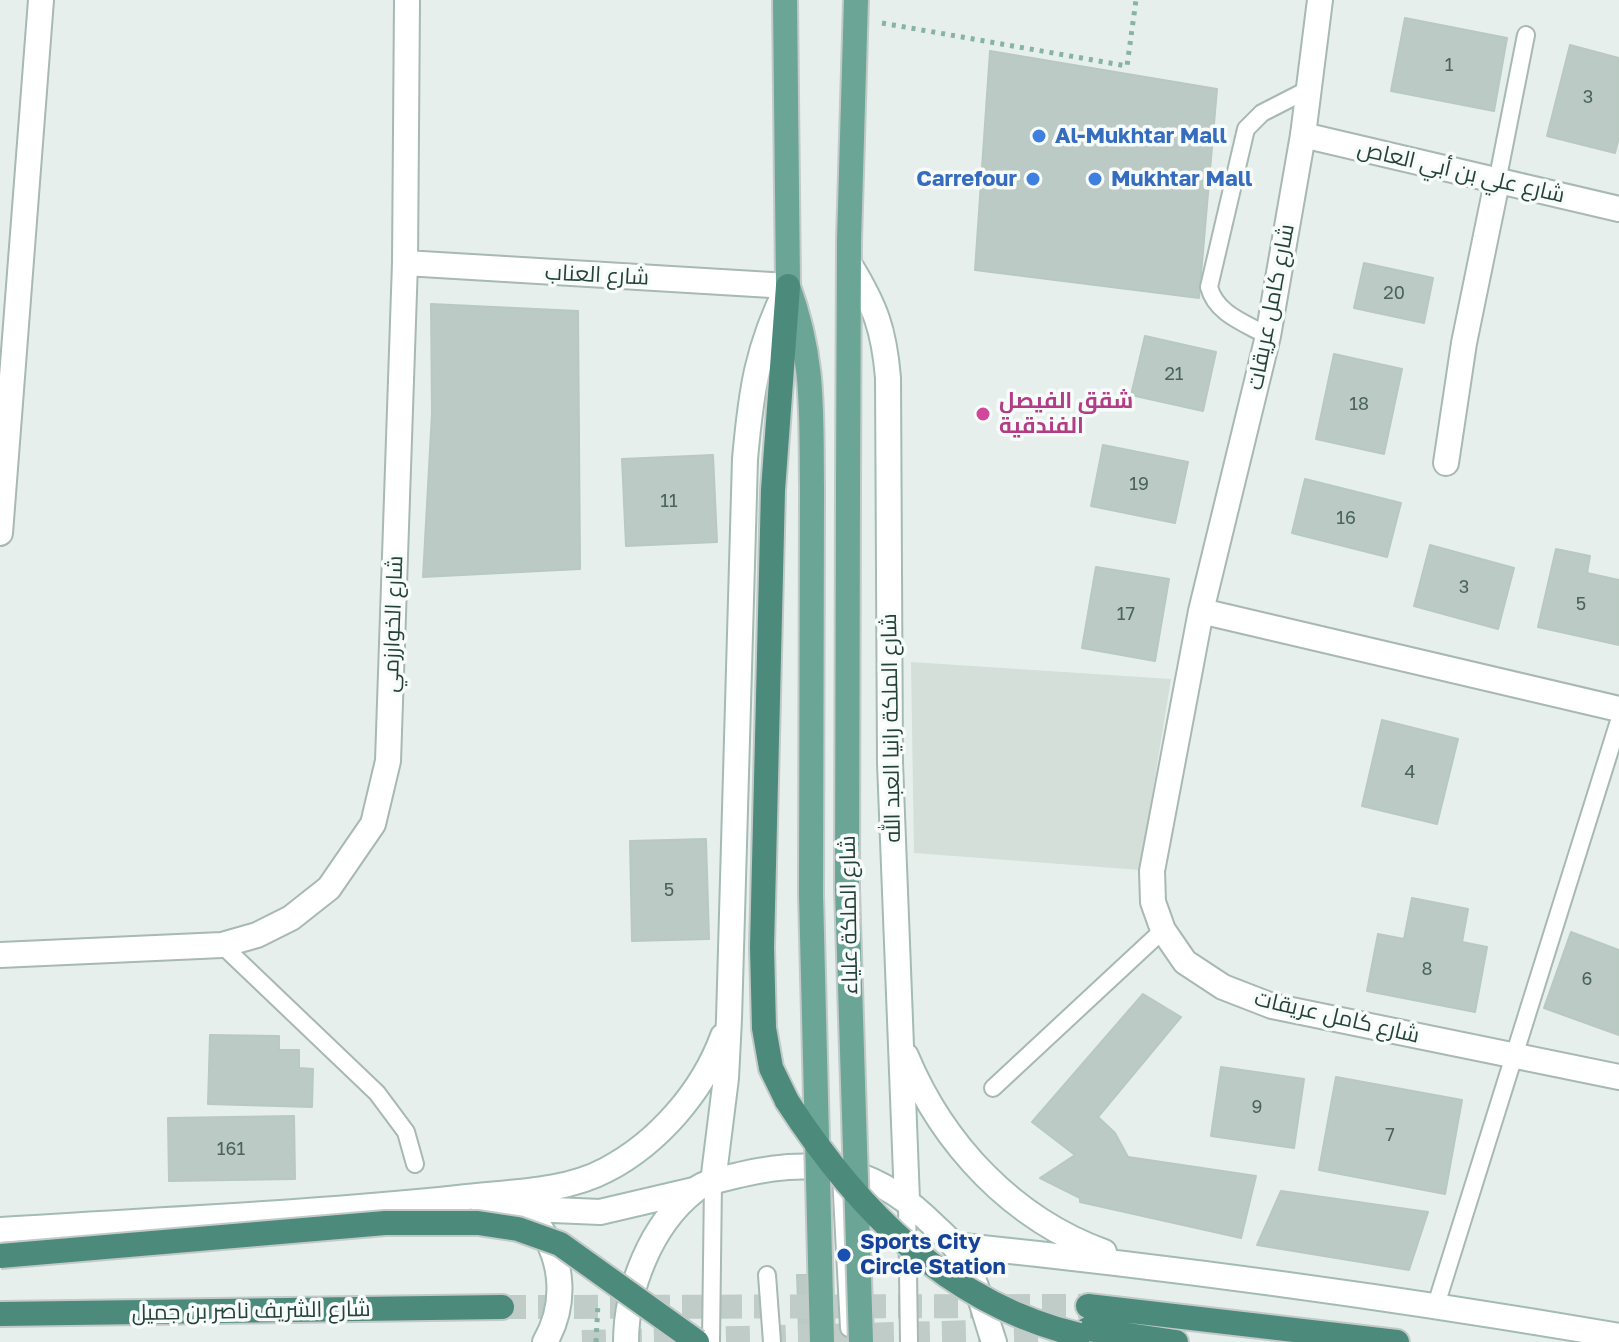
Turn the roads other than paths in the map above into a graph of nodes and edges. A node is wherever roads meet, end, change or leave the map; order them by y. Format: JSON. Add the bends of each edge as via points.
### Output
{"nodes":[{"id":1,"x":41,"y":0,"type":"edge"},
{"id":2,"x":407,"y":0,"type":"edge"},
{"id":3,"x":785,"y":0,"type":"edge"},
{"id":4,"x":1320,"y":0,"type":"edge"},
{"id":5,"x":856,"y":9,"type":"edge"},
{"id":6,"x":1526,"y":35,"type":"dead end"},
{"id":7,"x":1309,"y":89,"type":"junction"},
{"id":8,"x":1303,"y":135,"type":"junction"},
{"id":9,"x":1497,"y":182,"type":"junction"},
{"id":10,"x":1619,"y":209,"type":"edge"},
{"id":11,"x":405,"y":263,"type":"junction"},
{"id":12,"x":850,"y":265,"type":"junction"},
{"id":13,"x":788,"y":286,"type":"junction"},
{"id":14,"x":8,"y":289,"type":"edge"},
{"id":15,"x":1268,"y":336,"type":"junction"},
{"id":16,"x":1446,"y":463,"type":"dead end"},
{"id":17,"x":0,"y":533,"type":"edge"},
{"id":18,"x":1201,"y":611,"type":"junction"},
{"id":19,"x":1619,"y":709,"type":"edge"},
{"id":20,"x":1619,"y":721,"type":"edge"},
{"id":21,"x":1163,"y":930,"type":"junction"},
{"id":22,"x":222,"y":945,"type":"junction"},
{"id":23,"x":0,"y":955,"type":"edge"},
{"id":24,"x":729,"y":1019,"type":"junction"},
{"id":25,"x":899,"y":1040,"type":"junction"},
{"id":26,"x":1513,"y":1056,"type":"junction"},
{"id":27,"x":1619,"y":1077,"type":"edge"},
{"id":28,"x":993,"y":1088,"type":"dead end"},
{"id":29,"x":415,"y":1164,"type":"dead end"},
{"id":30,"x":840,"y":1167,"type":"junction"},
{"id":31,"x":704,"y":1186,"type":"junction"},
{"id":32,"x":907,"y":1200,"type":"junction"},
{"id":33,"x":392,"y":1205,"type":"junction"},
{"id":34,"x":516,"y":1208,"type":"junction"},
{"id":35,"x":0,"y":1230,"type":"edge"},
{"id":36,"x":954,"y":1245,"type":"junction"},
{"id":37,"x":0,"y":1256,"type":"edge"},
{"id":38,"x":1133,"y":1262,"type":"junction"},
{"id":39,"x":767,"y":1275,"type":"dead end"},
{"id":40,"x":1436,"y":1305,"type":"junction"},
{"id":41,"x":502,"y":1307,"type":"tunnel mouth"},
{"id":42,"x":0,"y":1314,"type":"edge"},
{"id":43,"x":1619,"y":1336,"type":"edge"},
{"id":44,"x":545,"y":1342,"type":"edge"},
{"id":45,"x":626,"y":1342,"type":"edge"},
{"id":46,"x":697,"y":1342,"type":"edge"},
{"id":47,"x":711,"y":1342,"type":"edge"},
{"id":48,"x":772,"y":1342,"type":"edge"},
{"id":49,"x":822,"y":1342,"type":"edge"},
{"id":50,"x":850,"y":1342,"type":"edge"},
{"id":51,"x":861,"y":1342,"type":"edge"},
{"id":52,"x":909,"y":1342,"type":"edge"},
{"id":53,"x":994,"y":1342,"type":"edge"},
{"id":54,"x":1124,"y":1342,"type":"edge"},
{"id":55,"x":1176,"y":1342,"type":"edge"},
{"id":56,"x":1397,"y":1342,"type":"edge"}],
"edges":[{"from":1,"to":14,"type":"main road"},
{"from":2,"to":11,"type":"main road","name":"شارع الخوارزمي"},
{"from":3,"to":13,"type":"main road"},
{"from":4,"to":7,"type":"main road","name":"شارع كامل عريقات"},
{"from":5,"to":12,"type":"main road"},
{"from":6,"to":9,"type":"lane"},
{"from":7,"to":8,"type":"main road","name":"شارع كامل عريقات"},
{"from":7,"to":15,"type":"lane","via":[[1262,113],[1246,129],[1209,287],[1225,312]]},
{"from":8,"to":9,"type":"main road","name":"شارع علي بن أبي العاص"},
{"from":8,"to":15,"type":"main road","name":"شارع كامل عريقات"},
{"from":9,"to":10,"type":"main road","name":"شارع علي بن أبي العاص"},
{"from":9,"to":16,"type":"main road"},
{"from":11,"to":13,"type":"main road","name":"شارع العناب"},
{"from":11,"to":22,"type":"main road","name":"شارع الخوارزمي","via":[[388,761],[373,824],[329,888],[291,918]]},
{"from":12,"to":25,"type":"main road","name":"شارع الملكة رانيا العبد الله","via":[[875,305],[888,378],[890,763]]},
{"from":12,"to":51,"type":"main road","name":"شارع الملكة علياء","bridge":true,"via":[[847,889]]},
{"from":13,"to":24,"type":"main road","via":[[752,380],[745,459]]},
{"from":13,"to":49,"type":"main road","name":"شارع الملكة علياء","bridge":true,"via":[[809,356],[811,894]]},
{"from":13,"to":54,"type":"highway","bridge":true,"via":[[773,490],[762,947],[764,1028],[771,1068],[787,1101],[837,1172],[939,1270],[1020,1318]]},
{"from":14,"to":17,"type":"main road"},
{"from":15,"to":18,"type":"main road","name":"شارع كامل عريقات"},
{"from":18,"to":19,"type":"main road"},
{"from":18,"to":21,"type":"main road","name":"شارع كامل عريقات","via":[[1154,848],[1153,902]]},
{"from":20,"to":26,"type":"lane"},
{"from":21,"to":26,"type":"main road","name":"شارع كامل عريقات","via":[[1185,962],[1223,987],[1272,1006]]},
{"from":21,"to":28,"type":"lane"},
{"from":22,"to":23,"type":"main road","name":"شارع الخوارزمي"},
{"from":22,"to":29,"type":"lane","via":[[377,1093],[406,1132]]},
{"from":24,"to":31,"type":"main road","via":[[726,1078]]},
{"from":24,"to":33,"type":"main road","via":[[716,1055],[687,1101],[649,1141],[605,1171],[552,1187]]},
{"from":25,"to":32,"type":"main road","name":"شارع الملكة رانيا العبد الله"},
{"from":25,"to":38,"type":"main road","via":[[942,1125],[995,1185],[1045,1224]]},
{"from":26,"to":27,"type":"main road","name":"شارع كامل عريقات"},
{"from":26,"to":40,"type":"lane"},
{"from":30,"to":31,"type":"main road","via":[[776,1166]]},
{"from":30,"to":32,"type":"main road"},
{"from":30,"to":50,"type":"lane"},
{"from":31,"to":34,"type":"main road","via":[[600,1212]]},
{"from":31,"to":45,"type":"main road","via":[[661,1228],[637,1273]]},
{"from":31,"to":47,"type":"lane"},
{"from":32,"to":36,"type":"main road"},
{"from":32,"to":52,"type":"lane"},
{"from":33,"to":34,"type":"main road"},
{"from":33,"to":35,"type":"main road"},
{"from":34,"to":44,"type":"main road","via":[[548,1240],[558,1268],[559,1305]]},
{"from":36,"to":38,"type":"main road"},
{"from":36,"to":53,"type":"main road","via":[[970,1271]]},
{"from":37,"to":46,"type":"highway","bridge":true,"via":[[385,1223],[478,1223],[518,1229],[560,1244]]},
{"from":38,"to":40,"type":"main road"},
{"from":39,"to":48,"type":"lane"},
{"from":40,"to":43,"type":"main road"},
{"from":41,"to":42,"type":"highway","name":"شارع الشريف ناصر بن جميل"},
{"from":55,"to":56,"type":"highway","via":[[1088,1318]]}]}
